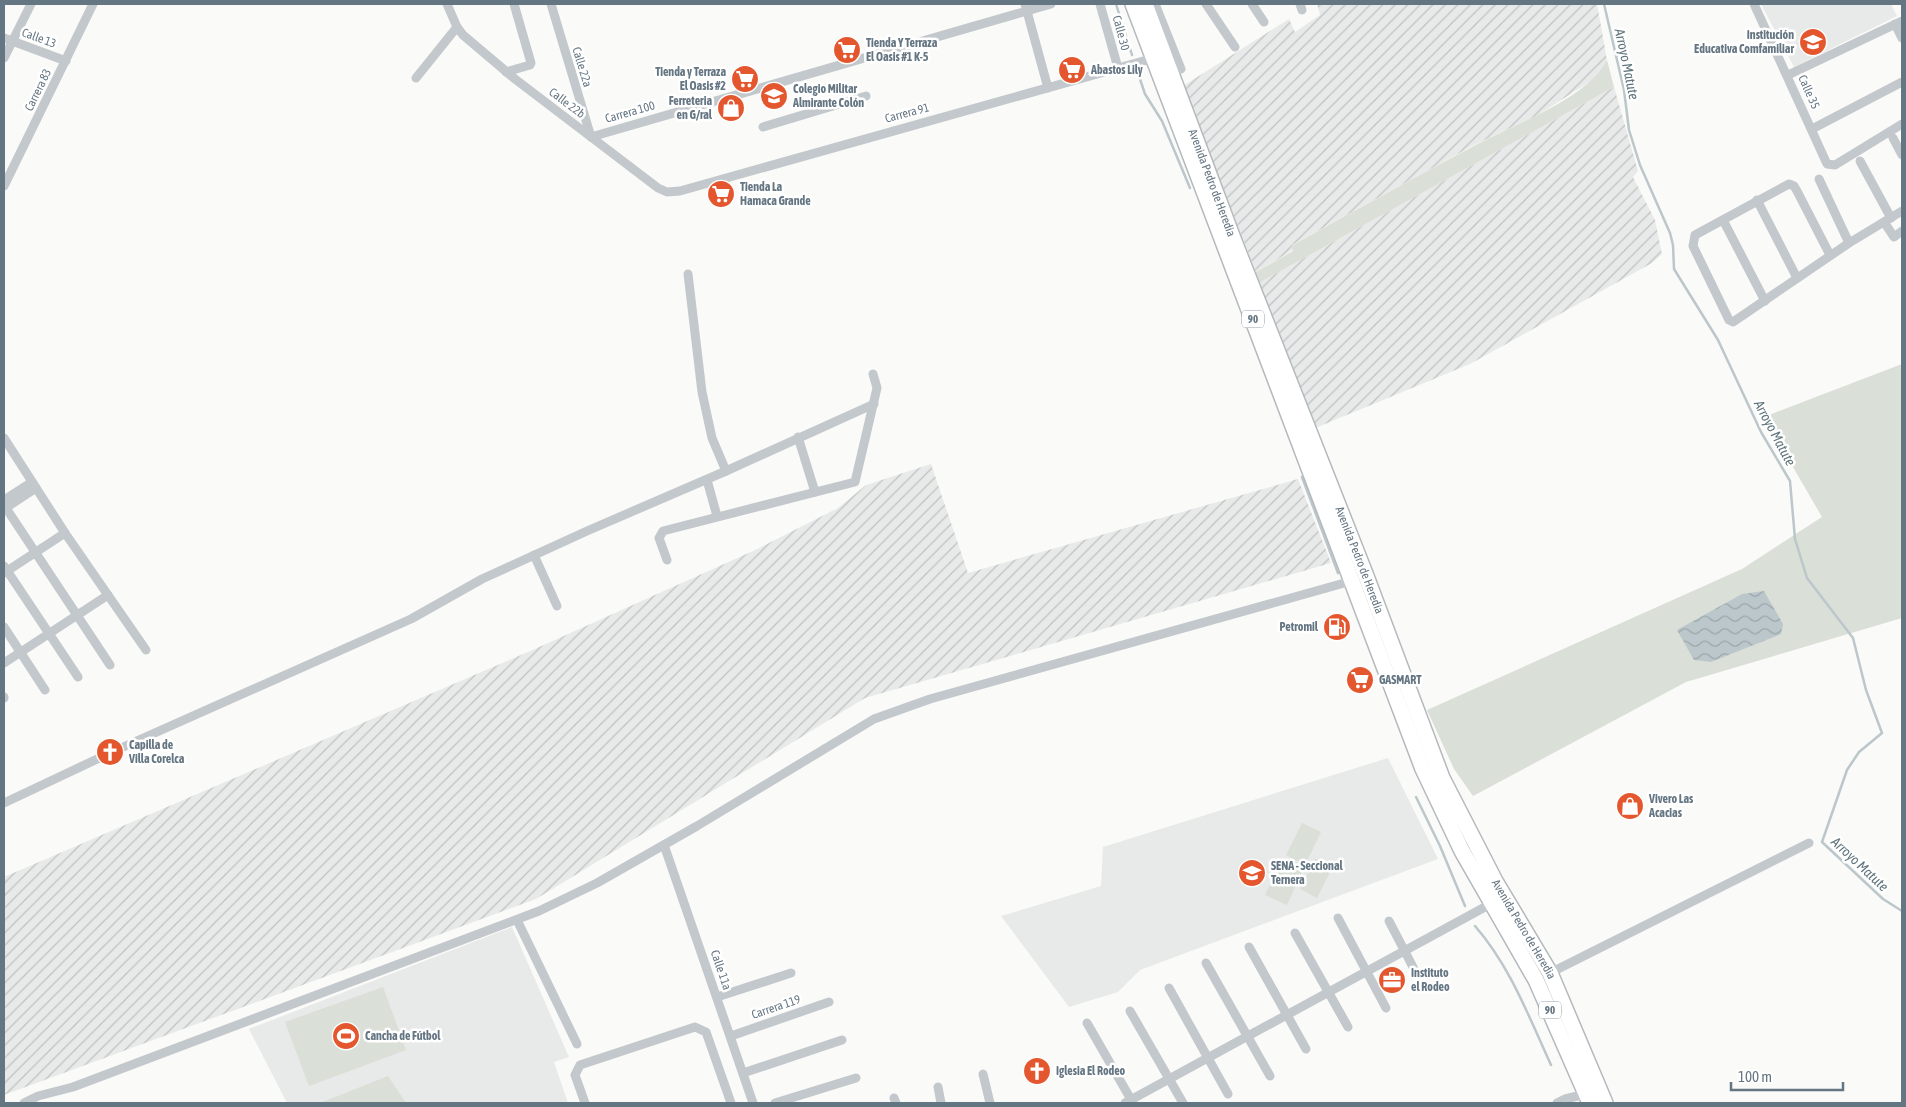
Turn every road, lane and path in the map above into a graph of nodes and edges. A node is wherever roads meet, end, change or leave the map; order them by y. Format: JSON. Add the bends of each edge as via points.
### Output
{"nodes":[{"id":1,"x":31,"y":4,"type":"edge"},
{"id":2,"x":93,"y":4,"type":"edge"},
{"id":3,"x":447,"y":4,"type":"edge"},
{"id":4,"x":514,"y":4,"type":"edge"},
{"id":5,"x":551,"y":4,"type":"edge"},
{"id":6,"x":1050,"y":4,"type":"edge"},
{"id":7,"x":1100,"y":4,"type":"edge"},
{"id":8,"x":1133,"y":4,"type":"edge"},
{"id":9,"x":1145,"y":4,"type":"edge"},
{"id":10,"x":1155,"y":4,"type":"edge"},
{"id":11,"x":1206,"y":4,"type":"edge"},
{"id":12,"x":1252,"y":4,"type":"edge"},
{"id":13,"x":1754,"y":4,"type":"edge"},
{"id":14,"x":1026,"y":7,"type":"edge"},
{"id":15,"x":1264,"y":22,"type":"dead end"},
{"id":16,"x":1899,"y":22,"type":"edge"},
{"id":17,"x":457,"y":27,"type":"junction"},
{"id":18,"x":1902,"y":38,"type":"edge"},
{"id":19,"x":8,"y":40,"type":"edge"},
{"id":20,"x":1235,"y":47,"type":"dead end"},
{"id":21,"x":4,"y":58,"type":"edge"},
{"id":22,"x":1154,"y":58,"type":"junction"},
{"id":23,"x":66,"y":61,"type":"junction"},
{"id":24,"x":1118,"y":68,"type":"junction"},
{"id":25,"x":1181,"y":69,"type":"dead end"},
{"id":26,"x":506,"y":72,"type":"junction"},
{"id":27,"x":1788,"y":75,"type":"junction"},
{"id":28,"x":416,"y":78,"type":"dead end"},
{"id":29,"x":1902,"y":82,"type":"edge"},
{"id":30,"x":1048,"y":88,"type":"junction"},
{"id":31,"x":866,"y":96,"type":"dead end"},
{"id":32,"x":1902,"y":124,"type":"edge"},
{"id":33,"x":763,"y":127,"type":"dead end"},
{"id":34,"x":1812,"y":129,"type":"junction"},
{"id":35,"x":591,"y":137,"type":"junction"},
{"id":36,"x":1893,"y":138,"type":"dead end"},
{"id":37,"x":1902,"y":155,"type":"edge"},
{"id":38,"x":1860,"y":161,"type":"dead end"},
{"id":39,"x":1819,"y":179,"type":"dead end"},
{"id":40,"x":4,"y":186,"type":"edge"},
{"id":41,"x":667,"y":192,"type":"joint"},
{"id":42,"x":1757,"y":200,"type":"junction"},
{"id":43,"x":1902,"y":211,"type":"edge"},
{"id":44,"x":1722,"y":220,"type":"junction"},
{"id":45,"x":1888,"y":220,"type":"junction"},
{"id":46,"x":1902,"y":231,"type":"edge"},
{"id":47,"x":1849,"y":242,"type":"junction"},
{"id":48,"x":1830,"y":255,"type":"junction"},
{"id":49,"x":688,"y":274,"type":"dead end"},
{"id":50,"x":1797,"y":278,"type":"junction"},
{"id":51,"x":1765,"y":301,"type":"junction"},
{"id":52,"x":873,"y":374,"type":"dead end"},
{"id":53,"x":874,"y":404,"type":"junction"},
{"id":54,"x":798,"y":437,"type":"junction"},
{"id":55,"x":5,"y":443,"type":"edge"},
{"id":56,"x":726,"y":471,"type":"junction"},
{"id":57,"x":706,"y":480,"type":"junction"},
{"id":58,"x":34,"y":485,"type":"junction"},
{"id":59,"x":815,"y":492,"type":"junction"},
{"id":60,"x":4,"y":505,"type":"edge"},
{"id":61,"x":718,"y":516,"type":"junction"},
{"id":62,"x":65,"y":533,"type":"junction"},
{"id":63,"x":36,"y":553,"type":"junction"},
{"id":64,"x":534,"y":556,"type":"junction"},
{"id":65,"x":667,"y":560,"type":"dead end"},
{"id":66,"x":5,"y":570,"type":"edge"},
{"id":67,"x":1360,"y":578,"type":"junction"},
{"id":68,"x":108,"y":595,"type":"junction"},
{"id":69,"x":557,"y":606,"type":"dead end"},
{"id":70,"x":77,"y":615,"type":"junction"},
{"id":71,"x":4,"y":627,"type":"edge"},
{"id":72,"x":48,"y":633,"type":"junction"},
{"id":73,"x":146,"y":650,"type":"dead end"},
{"id":74,"x":20,"y":652,"type":"junction"},
{"id":75,"x":4,"y":663,"type":"edge"},
{"id":76,"x":110,"y":664,"type":"dead end"},
{"id":77,"x":78,"y":678,"type":"dead end"},
{"id":78,"x":46,"y":690,"type":"dead end"},
{"id":79,"x":4,"y":803,"type":"edge"},
{"id":80,"x":1809,"y":843,"type":"dead end"},
{"id":81,"x":664,"y":845,"type":"junction"},
{"id":82,"x":1504,"y":897,"type":"junction"},
{"id":83,"x":1491,"y":904,"type":"junction"},
{"id":84,"x":1338,"y":918,"type":"dead end"},
{"id":85,"x":517,"y":920,"type":"junction"},
{"id":86,"x":1389,"y":921,"type":"dead end"},
{"id":87,"x":1295,"y":932,"type":"dead end"},
{"id":88,"x":1249,"y":947,"type":"dead end"},
{"id":89,"x":1405,"y":951,"type":"junction"},
{"id":90,"x":1206,"y":963,"type":"dead end"},
{"id":91,"x":1414,"y":969,"type":"dead end"},
{"id":92,"x":1366,"y":972,"type":"junction"},
{"id":93,"x":791,"y":973,"type":"dead end"},
{"id":94,"x":1550,"y":973,"type":"junction"},
{"id":95,"x":1169,"y":988,"type":"dead end"},
{"id":96,"x":1329,"y":992,"type":"junction"},
{"id":97,"x":717,"y":997,"type":"junction"},
{"id":98,"x":829,"y":1002,"type":"dead end"},
{"id":99,"x":1386,"y":1008,"type":"dead end"},
{"id":100,"x":1130,"y":1011,"type":"dead end"},
{"id":101,"x":1288,"y":1015,"type":"junction"},
{"id":102,"x":1087,"y":1023,"type":"dead end"},
{"id":103,"x":1348,"y":1027,"type":"dead end"},
{"id":104,"x":731,"y":1036,"type":"junction"},
{"id":105,"x":1247,"y":1037,"type":"junction"},
{"id":106,"x":842,"y":1040,"type":"dead end"},
{"id":107,"x":577,"y":1044,"type":"dead end"},
{"id":108,"x":1306,"y":1049,"type":"dead end"},
{"id":109,"x":1208,"y":1058,"type":"junction"},
{"id":110,"x":743,"y":1073,"type":"junction"},
{"id":111,"x":983,"y":1074,"type":"dead end"},
{"id":112,"x":1270,"y":1076,"type":"dead end"},
{"id":113,"x":856,"y":1078,"type":"dead end"},
{"id":114,"x":1170,"y":1079,"type":"junction"},
{"id":115,"x":938,"y":1087,"type":"dead end"},
{"id":116,"x":1228,"y":1094,"type":"dead end"},
{"id":117,"x":1595,"y":1098,"type":"edge"},
{"id":118,"x":1130,"y":1102,"type":"edge"},
{"id":119,"x":24,"y":1103,"type":"edge"},
{"id":120,"x":585,"y":1103,"type":"edge"},
{"id":121,"x":731,"y":1103,"type":"edge"},
{"id":122,"x":753,"y":1103,"type":"edge"},
{"id":123,"x":775,"y":1103,"type":"edge"},
{"id":124,"x":941,"y":1103,"type":"edge"},
{"id":125,"x":990,"y":1103,"type":"edge"},
{"id":126,"x":1183,"y":1103,"type":"edge"},
{"id":127,"x":1557,"y":1103,"type":"edge"}],
"edges":[{"from":1,"to":19,"type":"street"},
{"from":2,"to":23,"type":"street","name":"Carrera 83"},
{"from":3,"to":17,"type":"street"},
{"from":4,"to":26,"type":"street","via":[[531,63]]},
{"from":5,"to":35,"type":"street","name":"Calle 22a"},
{"from":6,"to":14,"type":"street","name":"Carrera 100"},
{"from":7,"to":24,"type":"street","name":"Calle 30"},
{"from":8,"to":22,"type":"highway","name":"Avenida Pedro de Heredia","number":"90"},
{"from":9,"to":67,"type":"highway","name":"Avenida Pedro de Heredia","number":"90"},
{"from":10,"to":25,"type":"street"},
{"from":11,"to":20,"type":"street"},
{"from":12,"to":15,"type":"street"},
{"from":13,"to":27,"type":"street","name":"Calle 35"},
{"from":14,"to":30,"type":"street"},
{"from":14,"to":35,"type":"street","name":"Carrera 100"},
{"from":16,"to":18,"type":"street"},
{"from":16,"to":27,"type":"street"},
{"from":17,"to":26,"type":"street","name":"Calle 22b"},
{"from":17,"to":28,"type":"street"},
{"from":19,"to":21,"type":"street"},
{"from":19,"to":23,"type":"street","name":"Calle 13"},
{"from":22,"to":24,"type":"street","name":"Carrera 91"},
{"from":22,"to":67,"type":"highway","name":"Avenida Pedro de Heredia","number":"90"},
{"from":23,"to":40,"type":"street","name":"Carrera 83"},
{"from":24,"to":30,"type":"street","name":"Carrera 91"},
{"from":26,"to":35,"type":"street","name":"Calle 22b"},
{"from":27,"to":34,"type":"street","name":"Calle 35"},
{"from":29,"to":34,"type":"street"},
{"from":30,"to":41,"type":"street","name":"Carrera 91"},
{"from":31,"to":33,"type":"street"},
{"from":32,"to":34,"type":"street","name":"Calle 35","via":[[1835,165],[1827,164]]},
{"from":35,"to":41,"type":"street","name":"Calle 22b"},
{"from":36,"to":37,"type":"street"},
{"from":38,"to":45,"type":"street"},
{"from":39,"to":47,"type":"street"},
{"from":42,"to":44,"type":"street"},
{"from":42,"to":48,"type":"street","via":[[1789,184],[1794,186]]},
{"from":42,"to":50,"type":"street"},
{"from":43,"to":45,"type":"street"},
{"from":44,"to":51,"type":"street"},
{"from":44,"to":51,"type":"street","via":[[1692,240],[1729,320],[1737,321]]},
{"from":45,"to":46,"type":"street","via":[[1894,237]]},
{"from":45,"to":47,"type":"street"},
{"from":47,"to":48,"type":"street"},
{"from":48,"to":50,"type":"street"},
{"from":49,"to":56,"type":"street","via":[[702,392],[712,438]]},
{"from":50,"to":51,"type":"street"},
{"from":52,"to":53,"type":"street","via":[[877,388]]},
{"from":53,"to":54,"type":"street"},
{"from":53,"to":59,"type":"street","via":[[855,482]]},
{"from":54,"to":56,"type":"street"},
{"from":54,"to":59,"type":"street"},
{"from":55,"to":58,"type":"street"},
{"from":56,"to":57,"type":"street"},
{"from":57,"to":61,"type":"street"},
{"from":57,"to":64,"type":"street"},
{"from":58,"to":60,"type":"street"},
{"from":58,"to":62,"type":"street"},
{"from":59,"to":61,"type":"street"},
{"from":60,"to":63,"type":"street"},
{"from":61,"to":65,"type":"street","via":[[659,534]]},
{"from":62,"to":63,"type":"street"},
{"from":62,"to":68,"type":"street"},
{"from":63,"to":66,"type":"street"},
{"from":63,"to":70,"type":"street"},
{"from":64,"to":69,"type":"street"},
{"from":64,"to":79,"type":"street","via":[[411,619]]},
{"from":66,"to":72,"type":"street"},
{"from":67,"to":81,"type":"street","via":[[930,699],[874,719]]},
{"from":67,"to":82,"type":"highway","name":"Avenida Pedro de Heredia","number":"90","via":[[1450,795]]},
{"from":67,"to":83,"type":"highway","name":"Avenida Pedro de Heredia","number":"90","via":[[1423,769]]},
{"from":68,"to":70,"type":"street"},
{"from":68,"to":73,"type":"street"},
{"from":70,"to":72,"type":"street"},
{"from":70,"to":76,"type":"street"},
{"from":71,"to":74,"type":"street"},
{"from":72,"to":74,"type":"street"},
{"from":72,"to":77,"type":"street"},
{"from":74,"to":75,"type":"street"},
{"from":74,"to":78,"type":"street"},
{"from":80,"to":94,"type":"street"},
{"from":81,"to":85,"type":"street","via":[[597,883]]},
{"from":81,"to":97,"type":"street","name":"Calle 11a"},
{"from":82,"to":83,"type":"street"},
{"from":82,"to":94,"type":"highway","name":"Avenida Pedro de Heredia","number":"90"},
{"from":83,"to":89,"type":"street"},
{"from":83,"to":117,"type":"highway","name":"Avenida Pedro de Heredia","number":"90","via":[[1536,980]]},
{"from":84,"to":92,"type":"street"},
{"from":85,"to":107,"type":"street"},
{"from":85,"to":119,"type":"street"},
{"from":86,"to":89,"type":"street"},
{"from":87,"to":96,"type":"street"},
{"from":88,"to":101,"type":"street"},
{"from":89,"to":91,"type":"street"},
{"from":89,"to":92,"type":"street"},
{"from":90,"to":105,"type":"street"},
{"from":92,"to":96,"type":"street"},
{"from":92,"to":99,"type":"street"},
{"from":93,"to":97,"type":"street"},
{"from":94,"to":117,"type":"highway","name":"Avenida Pedro de Heredia","number":"90"},
{"from":95,"to":109,"type":"street"},
{"from":96,"to":101,"type":"street"},
{"from":96,"to":103,"type":"street"},
{"from":97,"to":104,"type":"street","name":"Calle 11a"},
{"from":98,"to":104,"type":"street","name":"Carrera 119"},
{"from":100,"to":114,"type":"street"},
{"from":101,"to":105,"type":"street"},
{"from":101,"to":108,"type":"street"},
{"from":102,"to":118,"type":"street"},
{"from":104,"to":110,"type":"street","name":"Calle 11a"},
{"from":105,"to":109,"type":"street"},
{"from":105,"to":112,"type":"street"},
{"from":106,"to":110,"type":"street"},
{"from":109,"to":114,"type":"street"},
{"from":109,"to":116,"type":"street"},
{"from":110,"to":122,"type":"street","name":"Calle 11a"},
{"from":111,"to":125,"type":"street"},
{"from":113,"to":123,"type":"street"},
{"from":114,"to":118,"type":"street"},
{"from":114,"to":126,"type":"street"},
{"from":115,"to":124,"type":"street"},
{"from":117,"to":127,"type":"street","via":[[1565,1099]]},
{"from":120,"to":121,"type":"street","via":[[575,1075],[580,1065],[695,1027],[706,1032]]}]}
